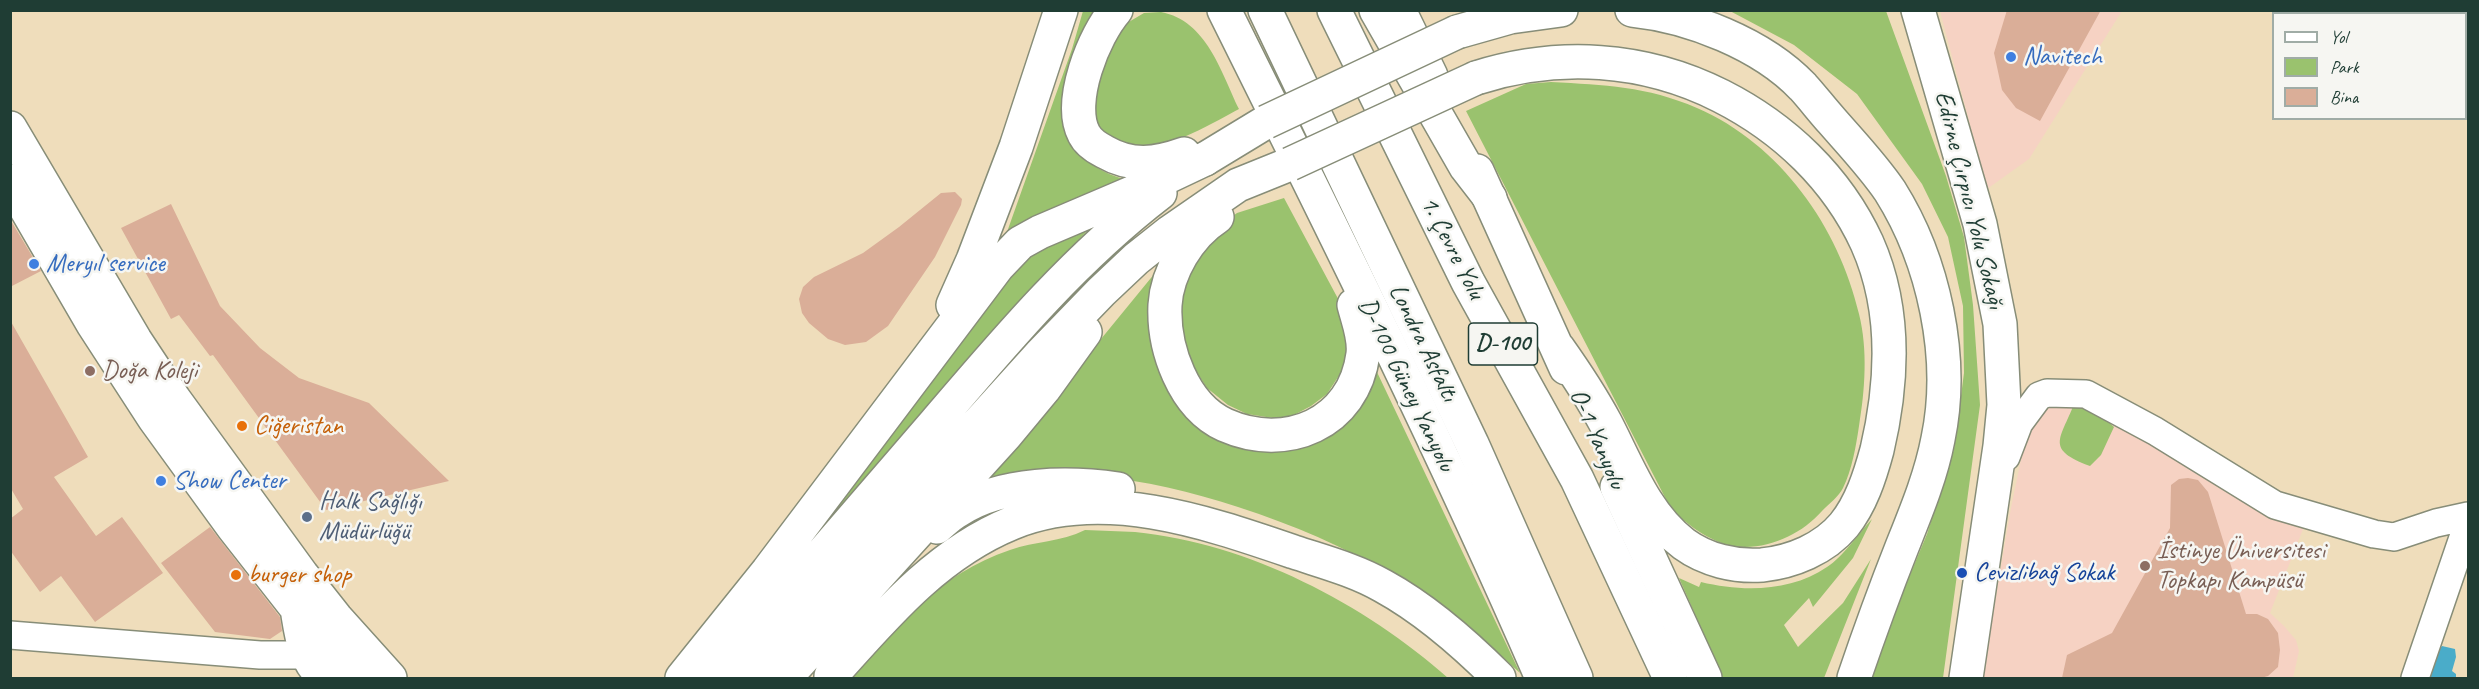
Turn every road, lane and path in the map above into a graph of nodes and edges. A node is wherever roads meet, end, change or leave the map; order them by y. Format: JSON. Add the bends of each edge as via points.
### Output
{"nodes":[{"id":1,"x":1061,"y":10,"type":"edge"},
{"id":2,"x":1116,"y":10,"type":"edge"},
{"id":3,"x":1198,"y":10,"type":"edge"},
{"id":4,"x":1224,"y":10,"type":"edge"},
{"id":5,"x":1265,"y":10,"type":"edge"},
{"id":6,"x":1334,"y":10,"type":"edge"},
{"id":7,"x":1376,"y":10,"type":"edge"},
{"id":8,"x":1399,"y":10,"type":"edge"},
{"id":9,"x":1561,"y":10,"type":"edge"},
{"id":10,"x":1632,"y":10,"type":"edge"},
{"id":11,"x":1918,"y":10,"type":"edge"},
{"id":12,"x":1266,"y":108,"type":"junction"},
{"id":13,"x":10,"y":128,"type":"edge"},
{"id":14,"x":1204,"y":159,"type":"junction"},
{"id":15,"x":1290,"y":164,"type":"junction"},
{"id":16,"x":10,"y":181,"type":"edge"},
{"id":17,"x":1490,"y":198,"type":"junction"},
{"id":18,"x":1170,"y":232,"type":"junction"},
{"id":19,"x":1340,"y":248,"type":"junction"},
{"id":20,"x":1558,"y":348,"type":"junction"},
{"id":21,"x":923,"y":363,"type":"junction"},
{"id":22,"x":1996,"y":480,"type":"junction"},
{"id":23,"x":2469,"y":516,"type":"edge"},
{"id":24,"x":2469,"y":522,"type":"edge"},
{"id":25,"x":1901,"y":550,"type":"junction"},
{"id":26,"x":1351,"y":570,"type":"junction"},
{"id":27,"x":859,"y":596,"type":"junction"},
{"id":28,"x":298,"y":610,"type":"junction"},
{"id":29,"x":10,"y":635,"type":"edge"},
{"id":30,"x":817,"y":644,"type":"junction"},
{"id":31,"x":315,"y":667,"type":"edge"},
{"id":32,"x":819,"y":677,"type":"edge"},
{"id":33,"x":358,"y":678,"type":"edge"},
{"id":34,"x":390,"y":678,"type":"edge"},
{"id":35,"x":682,"y":678,"type":"edge"},
{"id":36,"x":715,"y":678,"type":"edge"},
{"id":37,"x":751,"y":678,"type":"edge"},
{"id":38,"x":785,"y":678,"type":"edge"},
{"id":39,"x":1499,"y":678,"type":"edge"},
{"id":40,"x":1542,"y":678,"type":"edge"},
{"id":41,"x":1576,"y":678,"type":"edge"},
{"id":42,"x":1670,"y":678,"type":"edge"},
{"id":43,"x":1705,"y":678,"type":"edge"},
{"id":44,"x":1837,"y":678,"type":"edge"},
{"id":45,"x":1854,"y":678,"type":"edge"},
{"id":46,"x":1966,"y":678,"type":"edge"},
{"id":47,"x":2415,"y":678,"type":"edge"}],
"edges":[{"from":1,"to":21,"type":"main road","via":[[1016,147],[973,260]]},
{"from":2,"to":12,"type":"main road","via":[[1097,38],[1081,91],[1079,117],[1084,135],[1095,147],[1123,160],[1154,163],[1167,160]]},
{"from":3,"to":12,"type":"main road"},
{"from":4,"to":12,"type":"main road","name":"D-100 Güney Yanyolu"},
{"from":5,"to":41,"type":"main road","name":"Londra Asfaltı","number":"D-100","via":[[1472,444]]},
{"from":6,"to":42,"type":"main road","name":"1. Çevre Yolu","number":"D-100","via":[[1468,282],[1577,479]]},
{"from":7,"to":17,"type":"main road","via":[[1466,167]]},
{"from":8,"to":17,"type":"main road"},
{"from":9,"to":12,"type":"main road","bridge":true,"via":[[1510,17],[1457,32]]},
{"from":10,"to":25,"type":"main road","via":[[1698,25],[1756,51],[1782,69],[1802,85],[1860,152],[1890,191],[1908,227],[1925,267],[1938,322],[1943,406],[1930,471]]},
{"from":11,"to":22,"type":"main road","name":"Edirne Çırpıcı Yolu Sokağı","via":[[1980,224],[2000,324],[2004,405]]},
{"from":12,"to":14,"type":"main road"},
{"from":12,"to":19,"type":"main road","name":"D-100 Güney Yanyolu"},
{"from":13,"to":34,"type":"main road","via":[[174,399],[302,575]]},
{"from":14,"to":21,"type":"main road","via":[[1020,243]]},
{"from":14,"to":36,"type":"main road","via":[[1119,225],[1079,262]]},
{"from":15,"to":18,"type":"main road","via":[[1238,185]]},
{"from":15,"to":19,"type":"main road","via":[[1261,189],[1209,222],[1178,262],[1168,290],[1164,323],[1182,384],[1224,424],[1269,436],[1288,436],[1325,419],[1344,403],[1357,378],[1363,353],[1362,334]]},
{"from":15,"to":20,"type":"main road","bridge":true,"via":[[1476,78],[1504,69],[1562,61],[1617,64],[1665,73],[1738,105],[1784,137],[1838,192],[1878,270],[1888,326],[1890,375],[1884,421],[1862,495],[1844,525],[1823,544],[1799,557],[1752,566],[1709,558],[1676,538],[1650,508],[1586,390]]},
{"from":16,"to":28,"type":"main road","via":[[93,324],[154,418]]},
{"from":17,"to":20,"type":"main road","name":"O-1 Yanyolu"},
{"from":18,"to":27,"type":"main road","via":[[1097,316],[1005,436]]},
{"from":18,"to":37,"type":"main road","via":[[1101,292],[1048,347]]},
{"from":19,"to":40,"type":"main road","name":"D-100 Güney Yanyolu","via":[[1473,523]]},
{"from":20,"to":43,"type":"main road","name":"O-1 Yanyolu"},
{"from":21,"to":35,"type":"main road","via":[[768,571]]},
{"from":22,"to":23,"type":"street","via":[[2019,423],[2034,402],[2047,393],[2086,394],[2156,431],[2275,504],[2394,537]]},
{"from":22,"to":46,"type":"main road","name":"Edirne Çırpıcı Yolu Sokağı"},
{"from":24,"to":47,"type":"street"},
{"from":25,"to":44,"type":"main road","via":[[1869,606]]},
{"from":25,"to":45,"type":"main road"},
{"from":26,"to":27,"type":"main road","via":[[1288,535],[1191,503],[1108,487],[1045,485],[987,498],[960,509]]},
{"from":26,"to":32,"type":"main road","via":[[1236,531],[1160,514],[1101,507],[1048,512],[981,538],[933,571]]},
{"from":26,"to":39,"type":"main road","via":[[1420,610]]},
{"from":27,"to":30,"type":"main road"},
{"from":28,"to":31,"type":"main road"},
{"from":28,"to":33,"type":"main road"},
{"from":29,"to":31,"type":"street","via":[[260,655]]},
{"from":30,"to":32,"type":"main road"},
{"from":30,"to":38,"type":"main road"}]}
